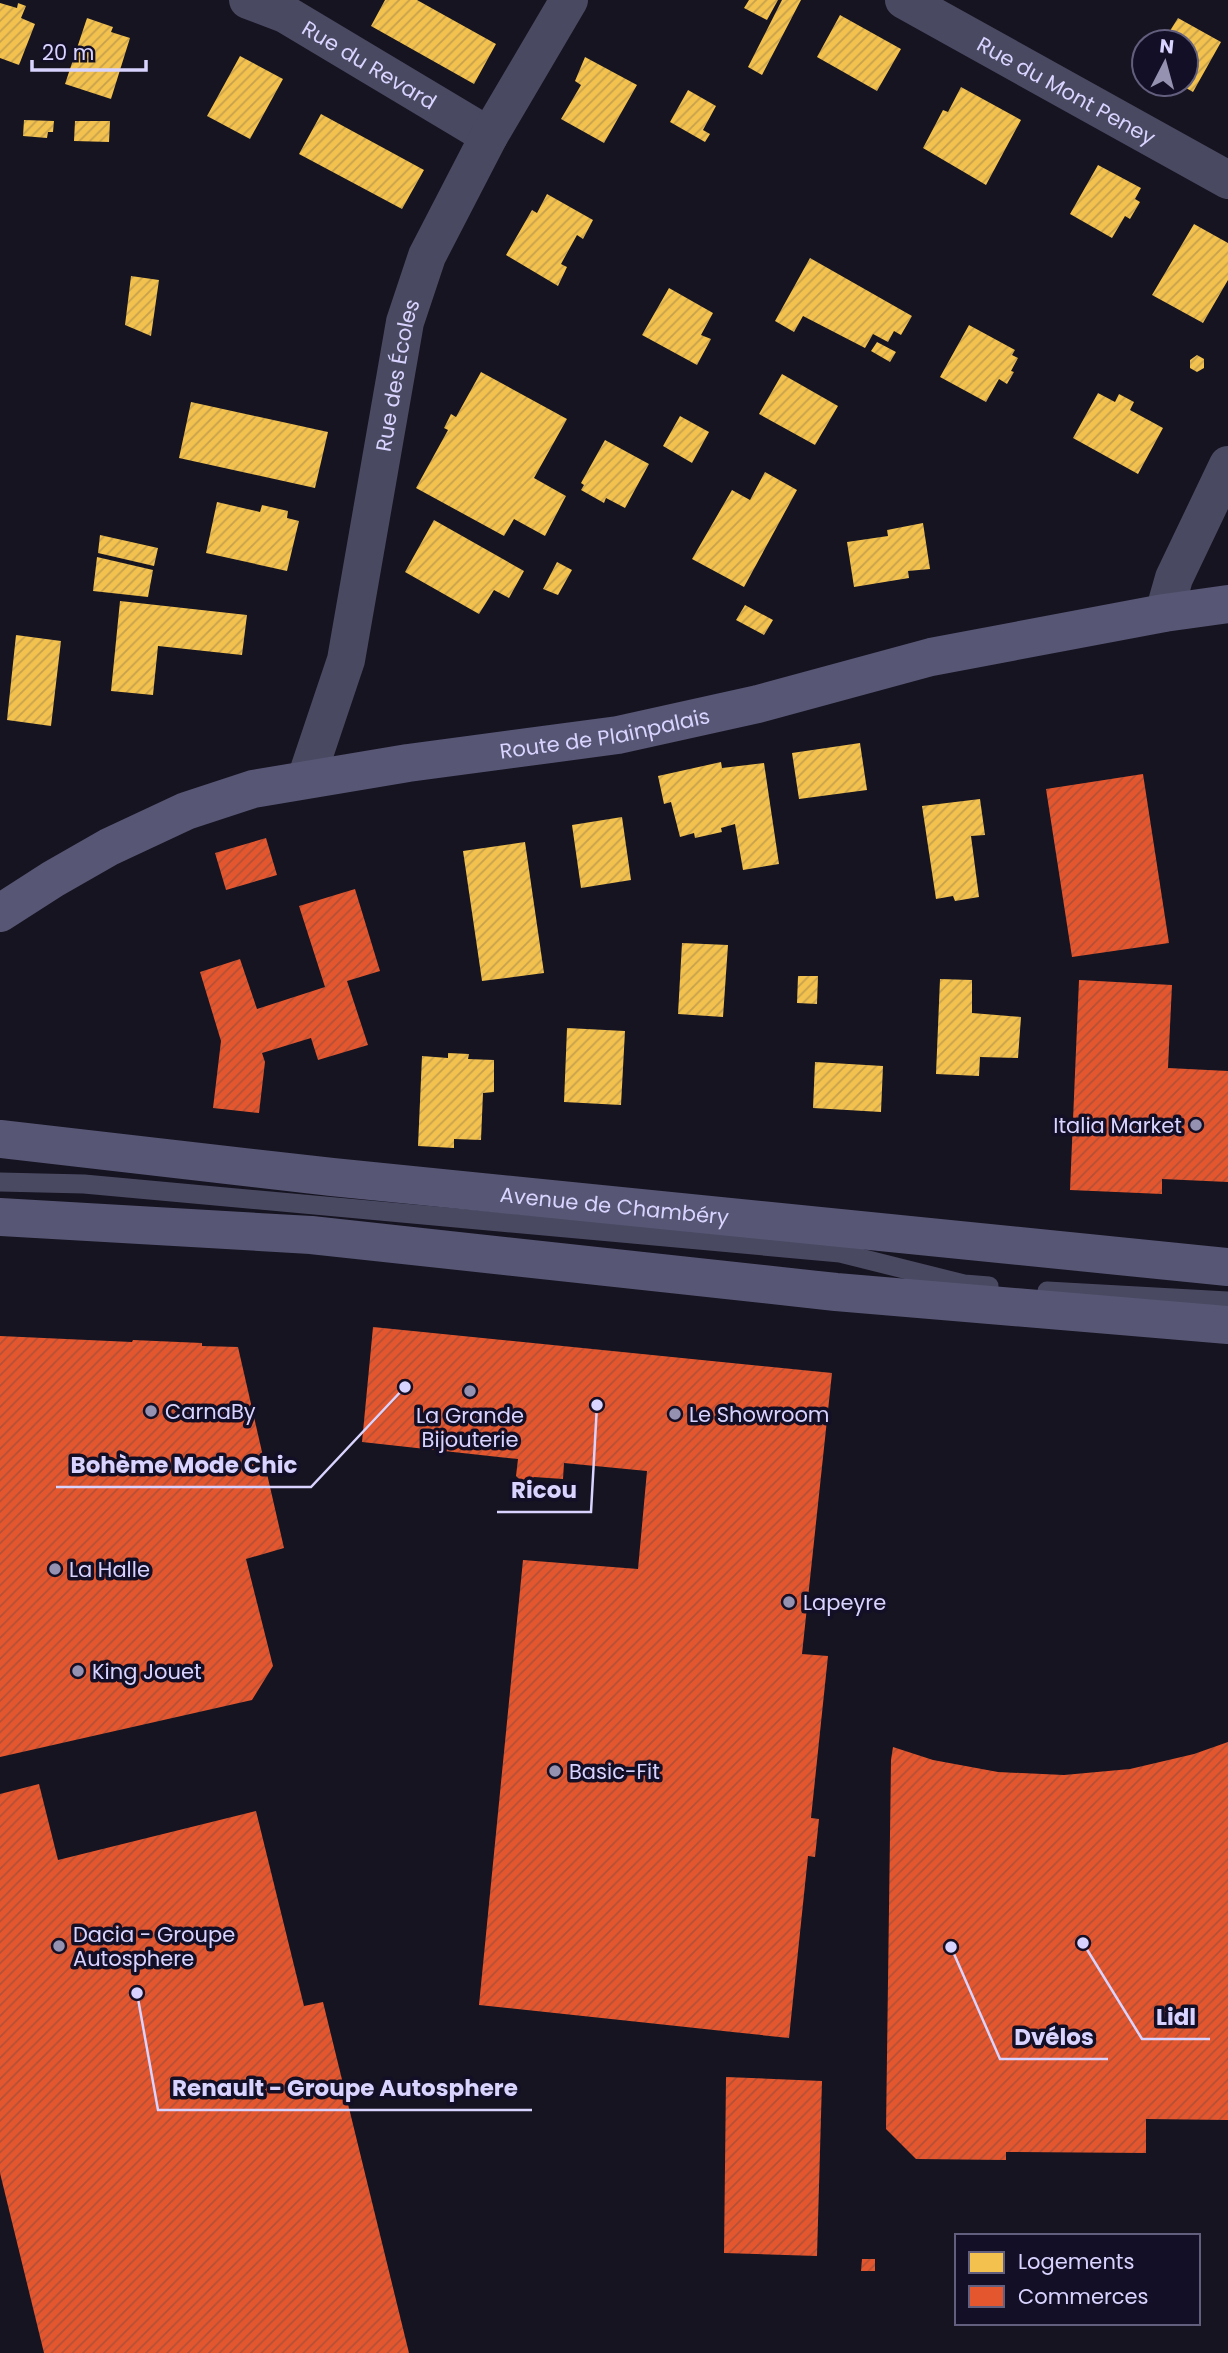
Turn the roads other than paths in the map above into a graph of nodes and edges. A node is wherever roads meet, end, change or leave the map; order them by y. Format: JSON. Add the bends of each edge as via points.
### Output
{"nodes":[{"id":1,"x":248,"y":0,"type":"edge"},
{"id":2,"x":569,"y":0,"type":"edge"},
{"id":3,"x":904,"y":0,"type":"edge"},
{"id":4,"x":489,"y":136,"type":"junction"},
{"id":5,"x":1228,"y":180,"type":"edge"},
{"id":6,"x":1228,"y":465,"type":"edge"},
{"id":7,"x":1228,"y":604,"type":"edge"},
{"id":8,"x":1164,"y":613,"type":"junction"},
{"id":9,"x":306,"y":779,"type":"junction"},
{"id":10,"x":0,"y":913,"type":"edge"},
{"id":11,"x":0,"y":1139,"type":"edge"},
{"id":12,"x":2,"y":1189,"type":"edge"},
{"id":13,"x":1228,"y":1267,"type":"edge"},
{"id":14,"x":1004,"y":1287,"type":"dead end"},
{"id":15,"x":1030,"y":1289,"type":"dead end"},
{"id":16,"x":1228,"y":1301,"type":"edge"},
{"id":17,"x":1228,"y":1325,"type":"edge"}],
"edges":[{"from":1,"to":4,"type":"street","name":"Rue du Revard","via":[[285,14]]},
{"from":2,"to":4,"type":"street","name":"Rue des Écoles"},
{"from":3,"to":5,"type":"street","name":"Rue du Mont Peney"},
{"from":4,"to":9,"type":"street","name":"Rue des Écoles","via":[[427,256],[405,322],[346,660]]},
{"from":6,"to":8,"type":"street","via":[[1174,578]]},
{"from":7,"to":8,"type":"main road","name":"Route de Plainpalais"},
{"from":8,"to":9,"type":"main road","name":"Route de Plainpalais","via":[[931,657],[758,704],[618,735]]},
{"from":9,"to":10,"type":"main road","name":"Route de Plainpalais","via":[[253,789],[186,811],[109,847]]},
{"from":11,"to":13,"type":"main road","name":"Avenue de Chambéry"},
{"from":12,"to":14,"type":"lane","via":[[84,1184],[840,1253],[964,1283]]},
{"from":12,"to":17,"type":"main road","via":[[311,1235],[828,1291]]},
{"from":15,"to":16,"type":"lane"}]}
